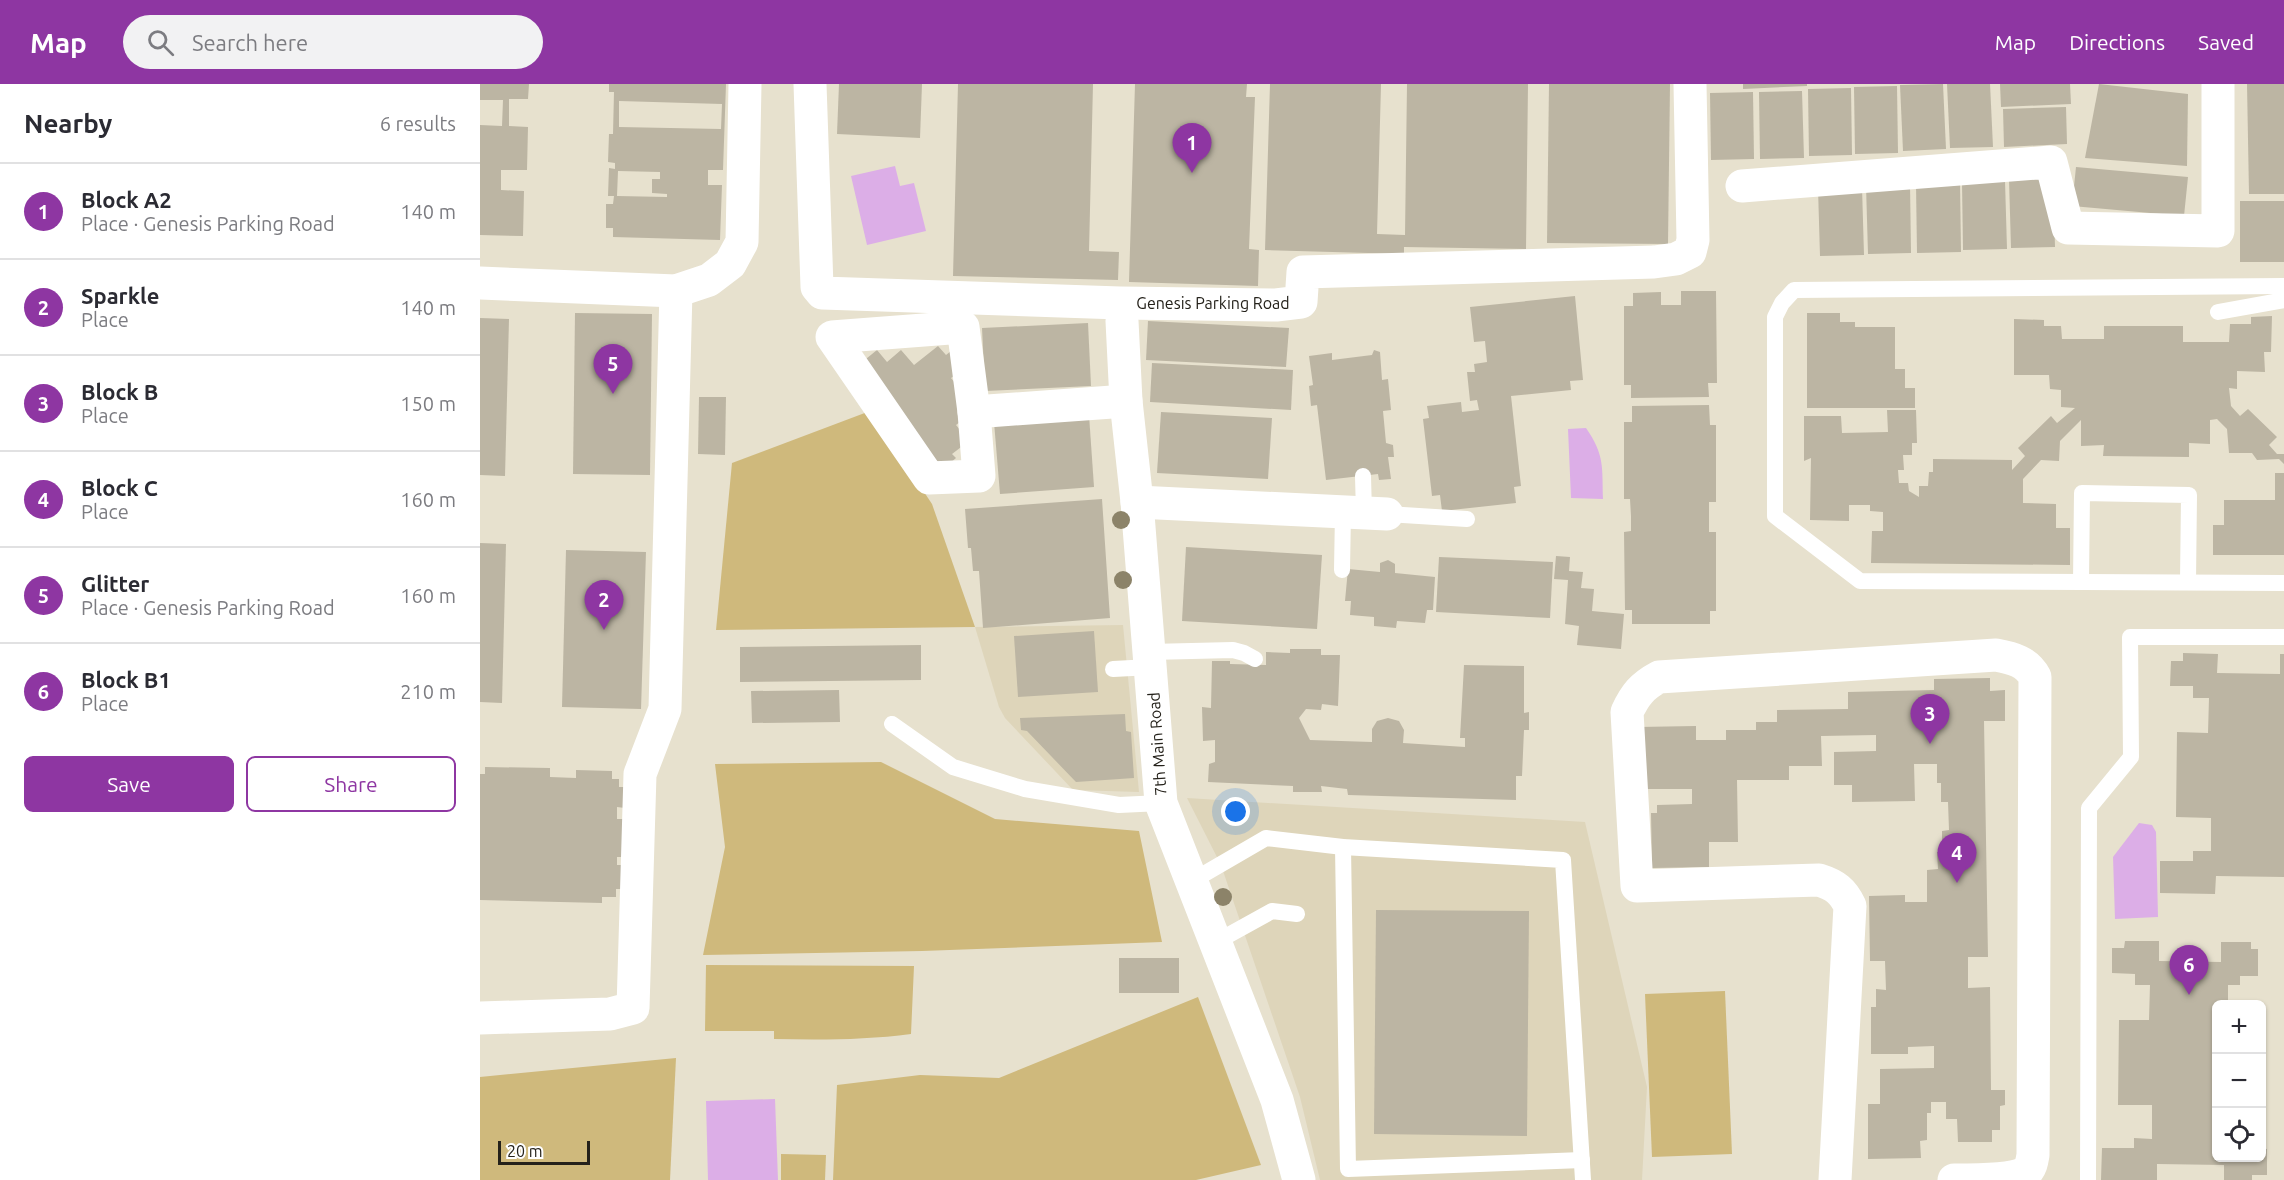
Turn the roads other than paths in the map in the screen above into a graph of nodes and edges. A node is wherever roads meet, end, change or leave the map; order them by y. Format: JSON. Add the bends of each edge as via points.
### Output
{"nodes":[{"id":1,"x":746,"y":84,"type":"edge"},
{"id":2,"x":810,"y":84,"type":"edge"},
{"id":3,"x":1690,"y":84,"type":"edge"},
{"id":4,"x":2218,"y":84,"type":"edge"},
{"id":5,"x":1742,"y":186,"type":"dead end"},
{"id":6,"x":480,"y":283,"type":"edge"},
{"id":7,"x":2284,"y":286,"type":"edge"},
{"id":8,"x":676,"y":291,"type":"junction"},
{"id":9,"x":2284,"y":300,"type":"edge"},
{"id":10,"x":2218,"y":312,"type":"dead end"},
{"id":11,"x":1122,"y":321,"type":"dead end"},
{"id":12,"x":1126,"y":401,"type":"junction"},
{"id":13,"x":974,"y":412,"type":"junction"},
{"id":14,"x":1363,"y":476,"type":"dead end"},
{"id":15,"x":1137,"y":502,"type":"junction"},
{"id":16,"x":1365,"y":513,"type":"junction"},
{"id":17,"x":1467,"y":519,"type":"dead end"},
{"id":18,"x":1341,"y":570,"type":"dead end"},
{"id":19,"x":2081,"y":582,"type":"junction"},
{"id":20,"x":2188,"y":582,"type":"junction"},
{"id":21,"x":2284,"y":583,"type":"edge"},
{"id":22,"x":2284,"y":637,"type":"edge"},
{"id":23,"x":1255,"y":659,"type":"dead end"},
{"id":24,"x":1151,"y":660,"type":"junction"},
{"id":25,"x":1113,"y":669,"type":"dead end"},
{"id":26,"x":892,"y":724,"type":"dead end"},
{"id":27,"x":1161,"y":803,"type":"junction"},
{"id":28,"x":1344,"y":847,"type":"junction"},
{"id":29,"x":1192,"y":881,"type":"junction"},
{"id":30,"x":1297,"y":914,"type":"dead end"},
{"id":31,"x":1216,"y":942,"type":"junction"},
{"id":32,"x":480,"y":1017,"type":"edge"},
{"id":33,"x":1582,"y":1160,"type":"junction"},
{"id":34,"x":1299,"y":1180,"type":"edge"},
{"id":35,"x":1583,"y":1180,"type":"edge"},
{"id":36,"x":1835,"y":1180,"type":"edge"},
{"id":37,"x":1954,"y":1180,"type":"edge"},
{"id":38,"x":2088,"y":1180,"type":"edge"}],
"edges":[{"from":1,"to":8,"type":"street","via":[[742,242],[730,264],[709,280]]},
{"from":2,"to":3,"type":"street","name":"Genesis Parking Road","via":[[817,287],[822,293],[1276,305],[1301,302],[1304,272],[1654,262],[1690,252]]},
{"from":4,"to":5,"type":"street","via":[[2218,231],[2068,228],[2051,162]]},
{"from":6,"to":8,"type":"street"},
{"from":7,"to":19,"type":"lane","via":[[1794,290],[1782,303],[1775,317],[1774,516],[1860,581]]},
{"from":8,"to":32,"type":"street","via":[[665,709],[640,774],[633,1008],[610,1014]]},
{"from":9,"to":10,"type":"lane"},
{"from":11,"to":12,"type":"street","name":"7th Main Road"},
{"from":12,"to":13,"type":"street"},
{"from":12,"to":15,"type":"street","name":"7th Main Road"},
{"from":13,"to":13,"type":"street","via":[[963,327],[832,337],[929,478],[979,476]]},
{"from":14,"to":16,"type":"lane"},
{"from":15,"to":16,"type":"street"},
{"from":15,"to":24,"type":"street","name":"7th Main Road"},
{"from":16,"to":17,"type":"lane"},
{"from":16,"to":18,"type":"lane"},
{"from":19,"to":20,"type":"lane"},
{"from":19,"to":20,"type":"lane","via":[[2082,493],[2189,495]]},
{"from":20,"to":21,"type":"lane"},
{"from":22,"to":38,"type":"lane","via":[[2130,637],[2131,758],[2089,808]]},
{"from":23,"to":24,"type":"lane","via":[[1233,650]]},
{"from":24,"to":25,"type":"lane"},
{"from":24,"to":27,"type":"street","name":"7th Main Road"},
{"from":26,"to":27,"type":"lane","via":[[953,767],[1025,789],[1119,805]]},
{"from":27,"to":29,"type":"street","name":"7th Main Road"},
{"from":28,"to":29,"type":"lane","via":[[1266,838]]},
{"from":28,"to":33,"type":"lane","via":[[1563,860]]},
{"from":28,"to":33,"type":"lane","via":[[1348,1169]]},
{"from":29,"to":31,"type":"street","name":"7th Main Road"},
{"from":30,"to":31,"type":"lane","via":[[1272,912]]},
{"from":31,"to":34,"type":"street","name":"7th Main Road","via":[[1277,1100]]},
{"from":33,"to":35,"type":"lane"},
{"from":36,"to":37,"type":"street","via":[[1850,906],[1844,894],[1819,880],[1637,886],[1627,712],[1635,694],[1659,677],[1996,655],[2029,666],[2035,677],[2032,1164],[2016,1179]]}]}
